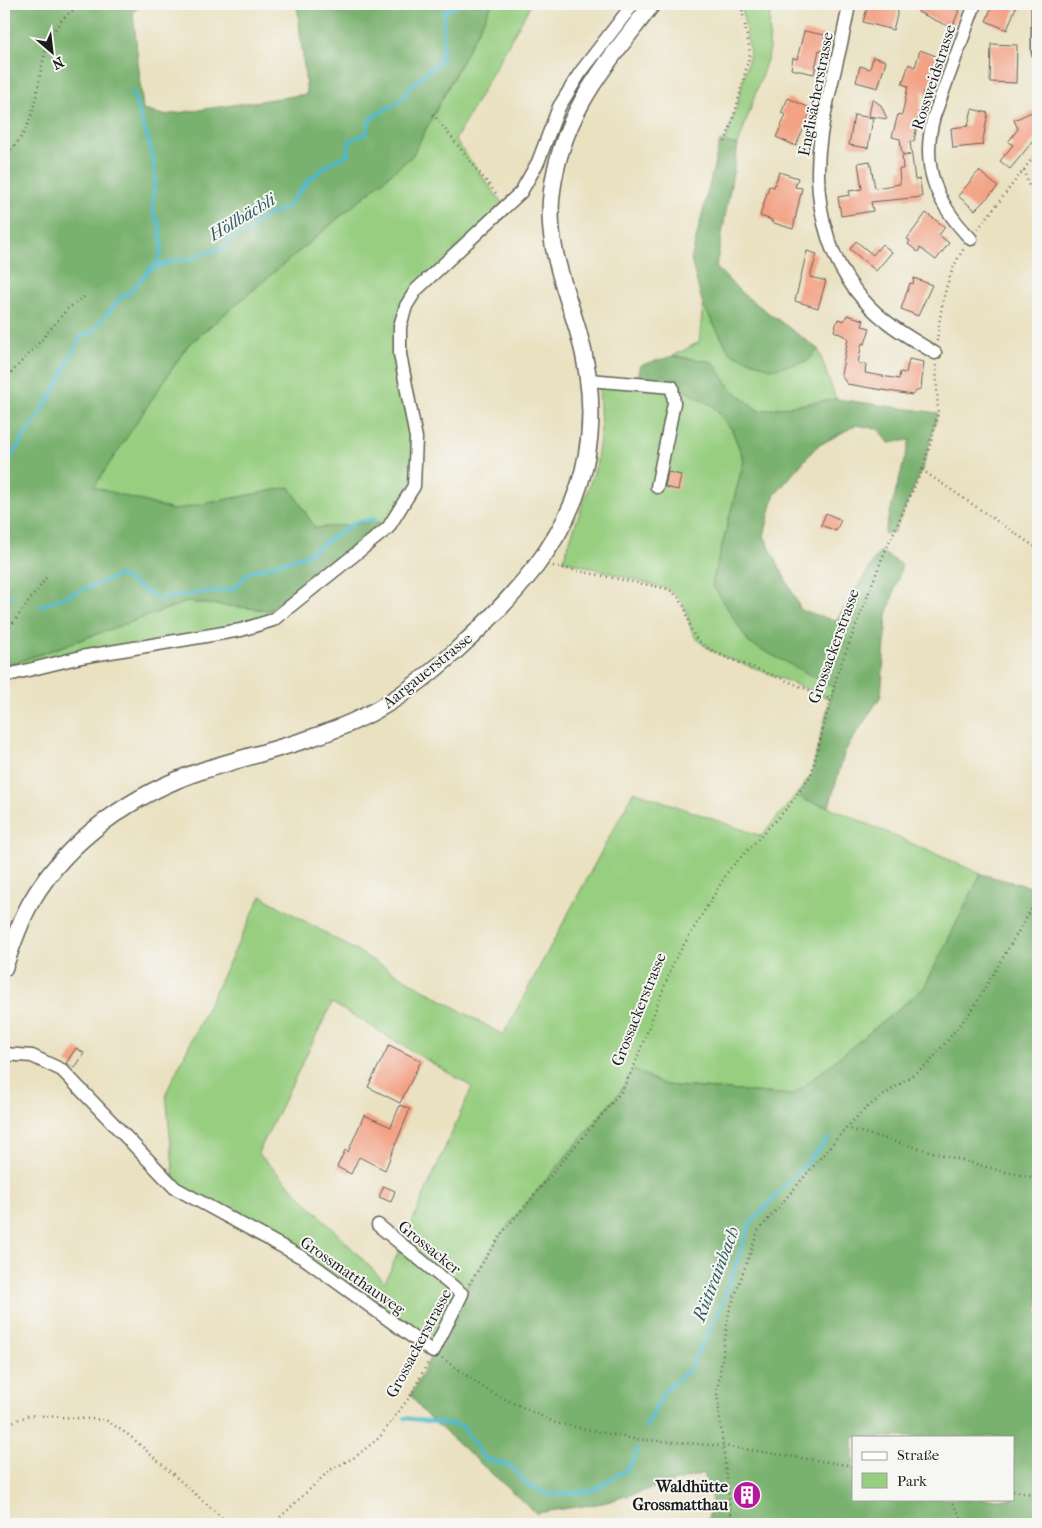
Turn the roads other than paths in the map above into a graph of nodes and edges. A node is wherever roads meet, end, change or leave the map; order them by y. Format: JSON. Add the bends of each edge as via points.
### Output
{"nodes":[{"id":1,"x":633,"y":4,"type":"edge"},
{"id":2,"x":652,"y":4,"type":"edge"},
{"id":3,"x":849,"y":4,"type":"edge"},
{"id":4,"x":974,"y":4,"type":"edge"},
{"id":5,"x":1038,"y":4,"type":"edge"},
{"id":6,"x":1038,"y":52,"type":"edge"},
{"id":7,"x":971,"y":239,"type":"road end"},
{"id":8,"x":935,"y":353,"type":"road end"},
{"id":9,"x":588,"y":380,"type":"junction"},
{"id":10,"x":657,"y":487,"type":"dead end"},
{"id":11,"x":4,"y":676,"type":"edge"},
{"id":12,"x":4,"y":968,"type":"edge"},
{"id":13,"x":4,"y":1054,"type":"edge"},
{"id":14,"x":378,"y":1226,"type":"dead end"},
{"id":15,"x":462,"y":1294,"type":"joint"},
{"id":16,"x":433,"y":1352,"type":"joint"}],
"edges":[{"from":1,"to":11,"type":"street","via":[[571,86],[559,107],[531,177],[506,208],[416,290],[406,306],[400,326],[400,354],[416,438],[414,486],[388,528],[272,620],[241,630],[81,657]]},
{"from":2,"to":9,"type":"main road","name":"Aargauerstrasse","via":[[577,108],[560,150],[552,194],[554,255],[585,358]]},
{"from":3,"to":8,"type":"street","name":"Englisächerstrasse","via":[[821,135],[817,176],[823,224],[837,261],[870,307],[903,334]]},
{"from":4,"to":7,"type":"street","name":"Rossweidstrasse","via":[[934,116],[929,151],[938,195],[954,221]]},
{"from":5,"to":6,"type":"street"},
{"from":9,"to":10,"type":"street","via":[[672,387],[674,403]]},
{"from":9,"to":12,"type":"main road","name":"Aargauerstrasse","via":[[591,436],[587,462],[567,516],[538,563],[497,611],[429,672],[382,707],[328,732],[170,783],[110,818],[71,851],[44,882],[26,912]]},
{"from":13,"to":16,"type":"street","name":"Grossmatthauweg","via":[[32,1056],[62,1070],[175,1188],[305,1259]]},
{"from":14,"to":15,"type":"street","name":"Grossacker"},
{"from":15,"to":16,"type":"street","name":"Grossackerstrasse"}]}
